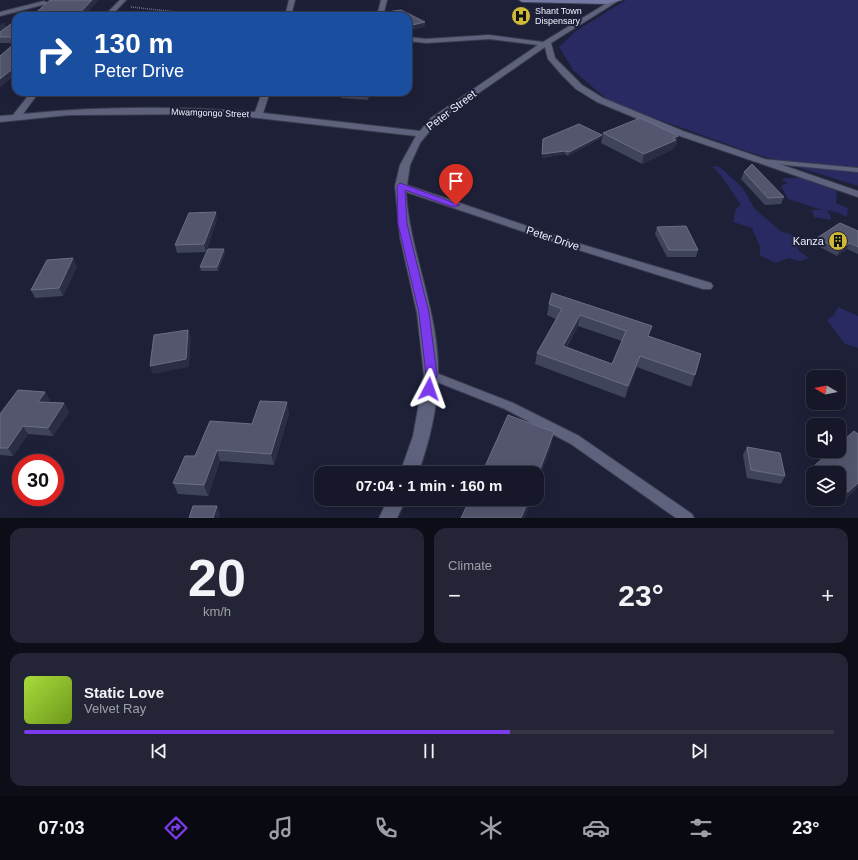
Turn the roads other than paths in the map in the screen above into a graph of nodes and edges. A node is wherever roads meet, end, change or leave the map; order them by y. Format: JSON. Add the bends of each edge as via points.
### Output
{"nodes":[{"id":1,"x":123,"y":0,"type":"edge"},
{"id":2,"x":292,"y":0,"type":"edge"},
{"id":3,"x":384,"y":0,"type":"edge"},
{"id":4,"x":522,"y":0,"type":"edge"},
{"id":5,"x":617,"y":1,"type":"edge"},
{"id":6,"x":46,"y":2,"type":"edge"},
{"id":7,"x":32,"y":12,"type":"edge"},
{"id":8,"x":111,"y":12,"type":"edge"},
{"id":9,"x":289,"y":12,"type":"edge"},
{"id":10,"x":381,"y":12,"type":"edge"},
{"id":11,"x":0,"y":14,"type":"edge"},
{"id":12,"x":412,"y":39,"type":"edge"},
{"id":13,"x":546,"y":43,"type":"junction"},
{"id":14,"x":32,"y":96,"type":"edge"},
{"id":15,"x":265,"y":96,"type":"edge"},
{"id":16,"x":258,"y":115,"type":"junction"},
{"id":17,"x":16,"y":117,"type":"junction"},
{"id":18,"x":0,"y":119,"type":"edge"},
{"id":19,"x":420,"y":134,"type":"junction"},
{"id":20,"x":765,"y":161,"type":"junction"},
{"id":21,"x":858,"y":170,"type":"edge"},
{"id":22,"x":400,"y":186,"type":"junction"},
{"id":23,"x":858,"y":194,"type":"edge"},
{"id":24,"x":707,"y":286,"type":"dead end"},
{"id":25,"x":431,"y":375,"type":"junction"},
{"id":26,"x":412,"y":466,"type":"edge"},
{"id":27,"x":394,"y":506,"type":"edge"},
{"id":28,"x":388,"y":518,"type":"edge"},
{"id":29,"x":687,"y":518,"type":"edge"}],
"edges":[{"from":1,"to":8,"type":"street"},
{"from":2,"to":9,"type":"street"},
{"from":3,"to":10,"type":"street"},
{"from":4,"to":5,"type":"main road"},
{"from":5,"to":13,"type":"street","name":"Peter Street"},
{"from":6,"to":7,"type":"street"},
{"from":6,"to":11,"type":"street"},
{"from":12,"to":13,"type":"street","via":[[489,37]]},
{"from":13,"to":19,"type":"street","name":"Peter Street","via":[[434,120]]},
{"from":13,"to":20,"type":"street","via":[[552,59],[565,73],[579,87],[600,100],[680,133]]},
{"from":14,"to":17,"type":"street"},
{"from":15,"to":16,"type":"street"},
{"from":16,"to":17,"type":"street","name":"Mwamgongo Street","via":[[206,111],[144,111],[69,112]]},
{"from":16,"to":19,"type":"street","name":"Mwamgongo Street"},
{"from":17,"to":18,"type":"street","name":"Mwamgongo Street"},
{"from":19,"to":22,"type":"street","name":"Peter Street","via":[[408,153]]},
{"from":20,"to":21,"type":"lane"},
{"from":20,"to":23,"type":"street"},
{"from":22,"to":24,"type":"street","name":"Peter Drive","via":[[573,246]]},
{"from":22,"to":25,"type":"street","name":"Peter Street","via":[[403,224],[424,313]]},
{"from":25,"to":26,"type":"street","name":"Peter Street","via":[[425,418]]},
{"from":25,"to":29,"type":"lane","via":[[509,406],[575,440]]},
{"from":27,"to":28,"type":"street"}]}
